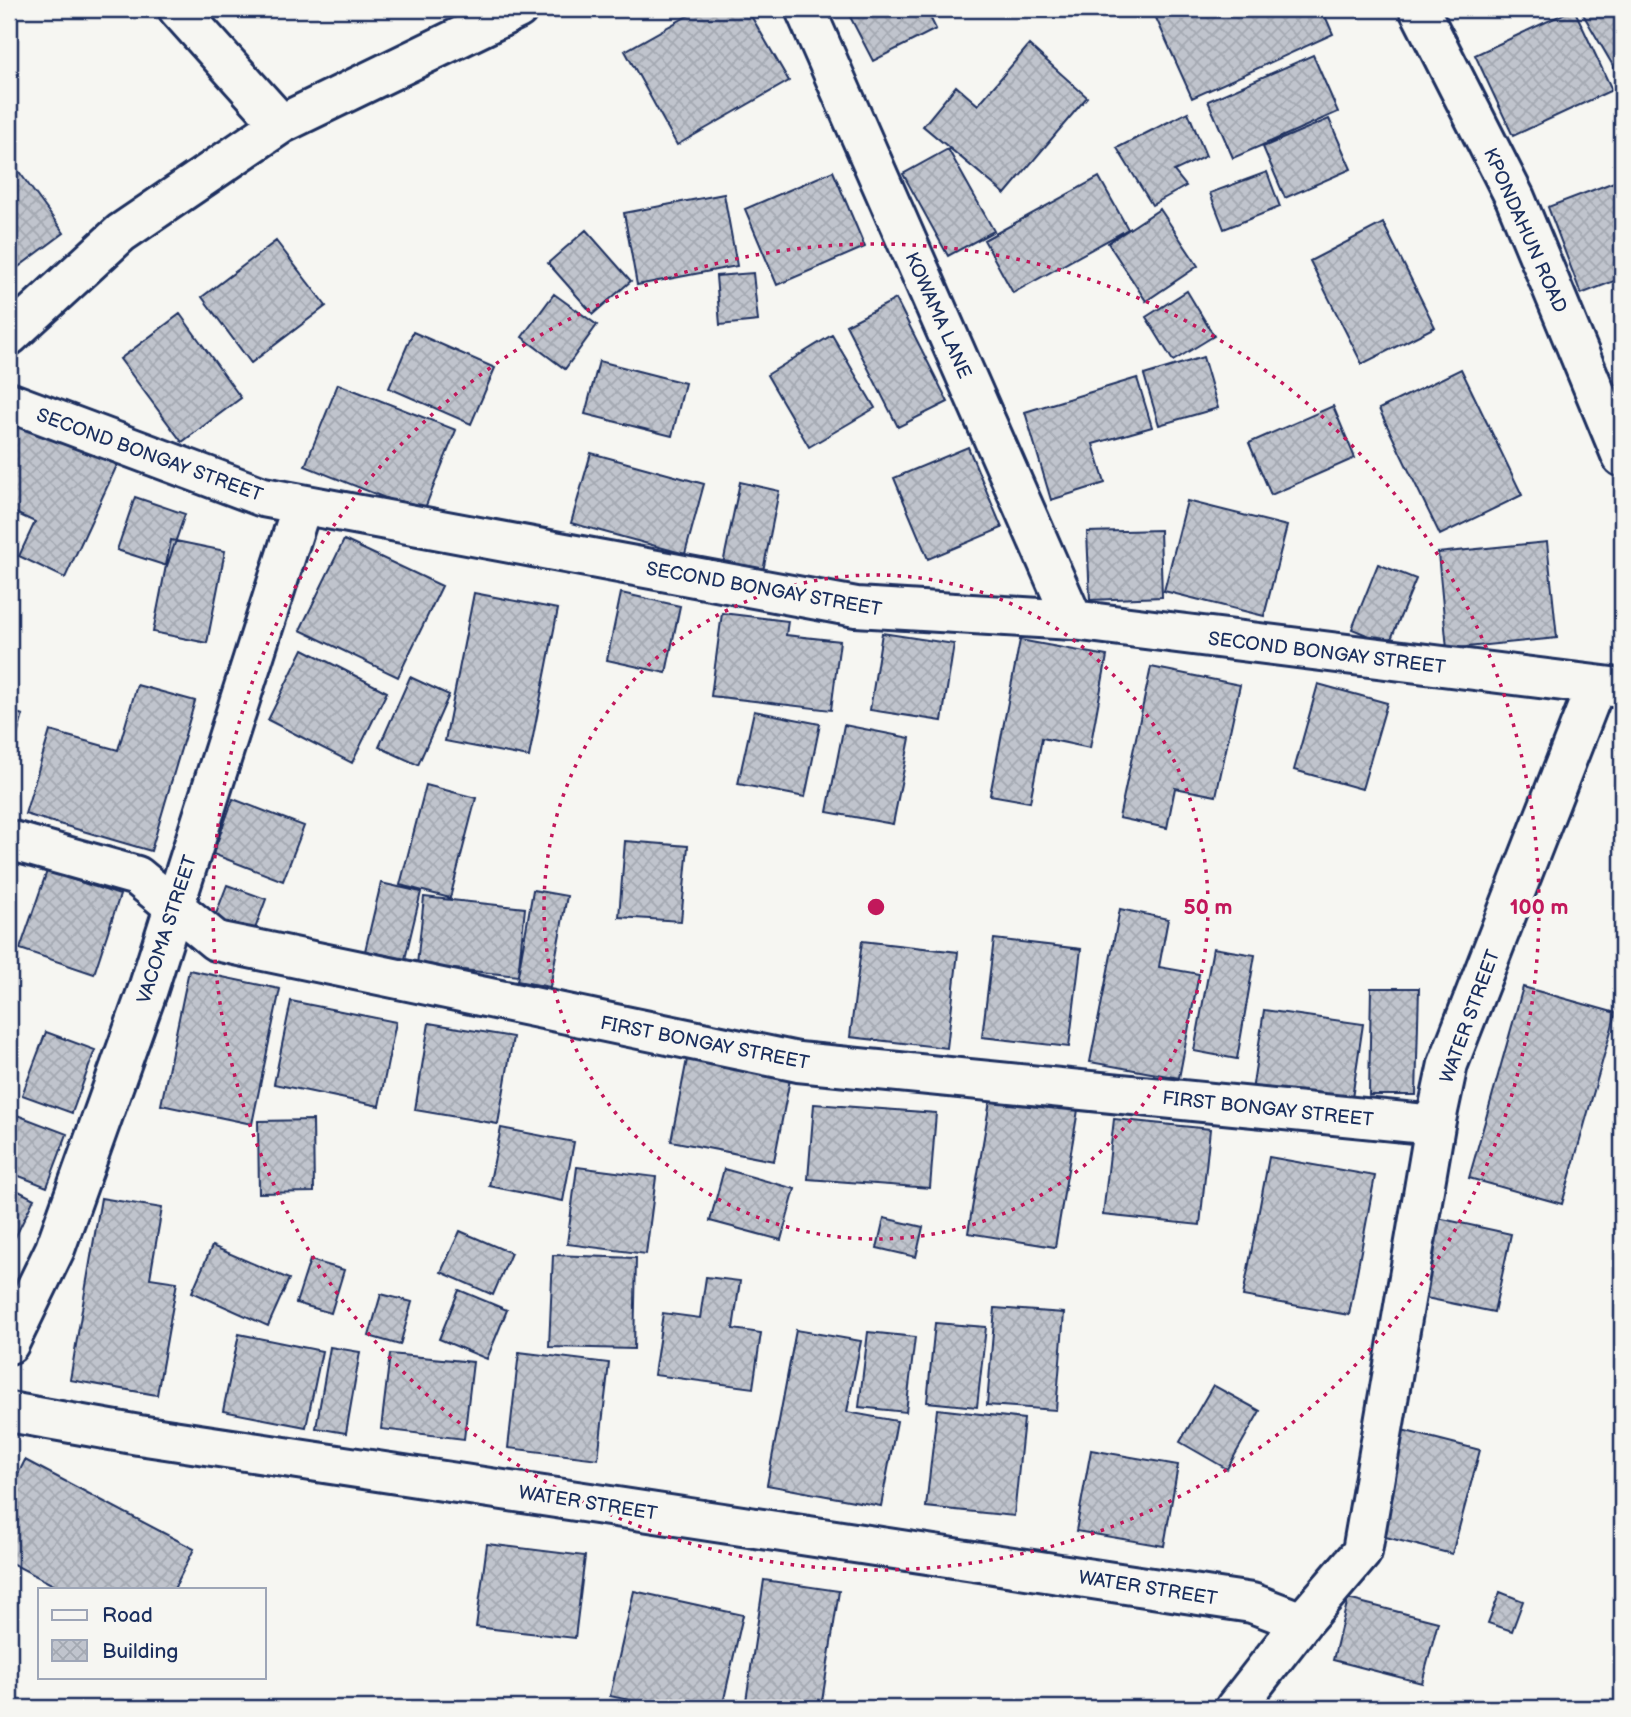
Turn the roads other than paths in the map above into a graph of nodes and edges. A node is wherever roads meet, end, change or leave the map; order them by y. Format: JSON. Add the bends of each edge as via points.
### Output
{"nodes":[{"id":1,"x":178,"y":9,"type":"edge"},
{"id":2,"x":518,"y":9,"type":"edge"},
{"id":3,"x":805,"y":9,"type":"edge"},
{"id":4,"x":1419,"y":9,"type":"edge"},
{"id":5,"x":281,"y":124,"type":"junction"},
{"id":6,"x":9,"y":336,"type":"edge"},
{"id":7,"x":9,"y":402,"type":"edge"},
{"id":8,"x":1622,"y":457,"type":"edge"},
{"id":9,"x":302,"y":505,"type":"junction"},
{"id":10,"x":1073,"y":620,"type":"junction"},
{"id":11,"x":1609,"y":686,"type":"edge"},
{"id":12,"x":9,"y":840,"type":"edge"},
{"id":13,"x":173,"y":907,"type":"junction"},
{"id":14,"x":1435,"y":1125,"type":"junction"},
{"id":15,"x":9,"y":1344,"type":"edge"},
{"id":16,"x":9,"y":1412,"type":"edge"},
{"id":17,"x":1302,"y":1622,"type":"junction"},
{"id":18,"x":1235,"y":1708,"type":"edge"}],
"edges":[{"from":1,"to":5,"type":"street"},
{"from":2,"to":5,"type":"street"},
{"from":3,"to":10,"type":"street","name":"KOWAMA LANE"},
{"from":4,"to":8,"type":"street","name":"KPONDAHUN ROAD","via":[[1515,198]]},
{"from":5,"to":6,"type":"street","via":[[121,233]]},
{"from":7,"to":9,"type":"street","name":"SECOND BONGAY STREET","via":[[263,497]]},
{"from":9,"to":10,"type":"street","name":"SECOND BONGAY STREET","via":[[856,607]]},
{"from":9,"to":13,"type":"street","name":"VACOMA STREET"},
{"from":10,"to":11,"type":"street","name":"SECOND BONGAY STREET"},
{"from":11,"to":14,"type":"street","name":"WATER STREET","via":[[1448,1064]]},
{"from":12,"to":13,"type":"street","name":"FIRST BONGAY STREET","via":[[136,876]]},
{"from":13,"to":14,"type":"street","name":"FIRST BONGAY STREET","via":[[216,941],[798,1062]]},
{"from":13,"to":15,"type":"street","name":"VACOMA STREET","via":[[55,1249]]},
{"from":14,"to":17,"type":"street","name":"WATER STREET","via":[[1362,1552]]},
{"from":16,"to":17,"type":"street","name":"WATER STREET","via":[[1252,1603]]},
{"from":17,"to":18,"type":"street"}]}
